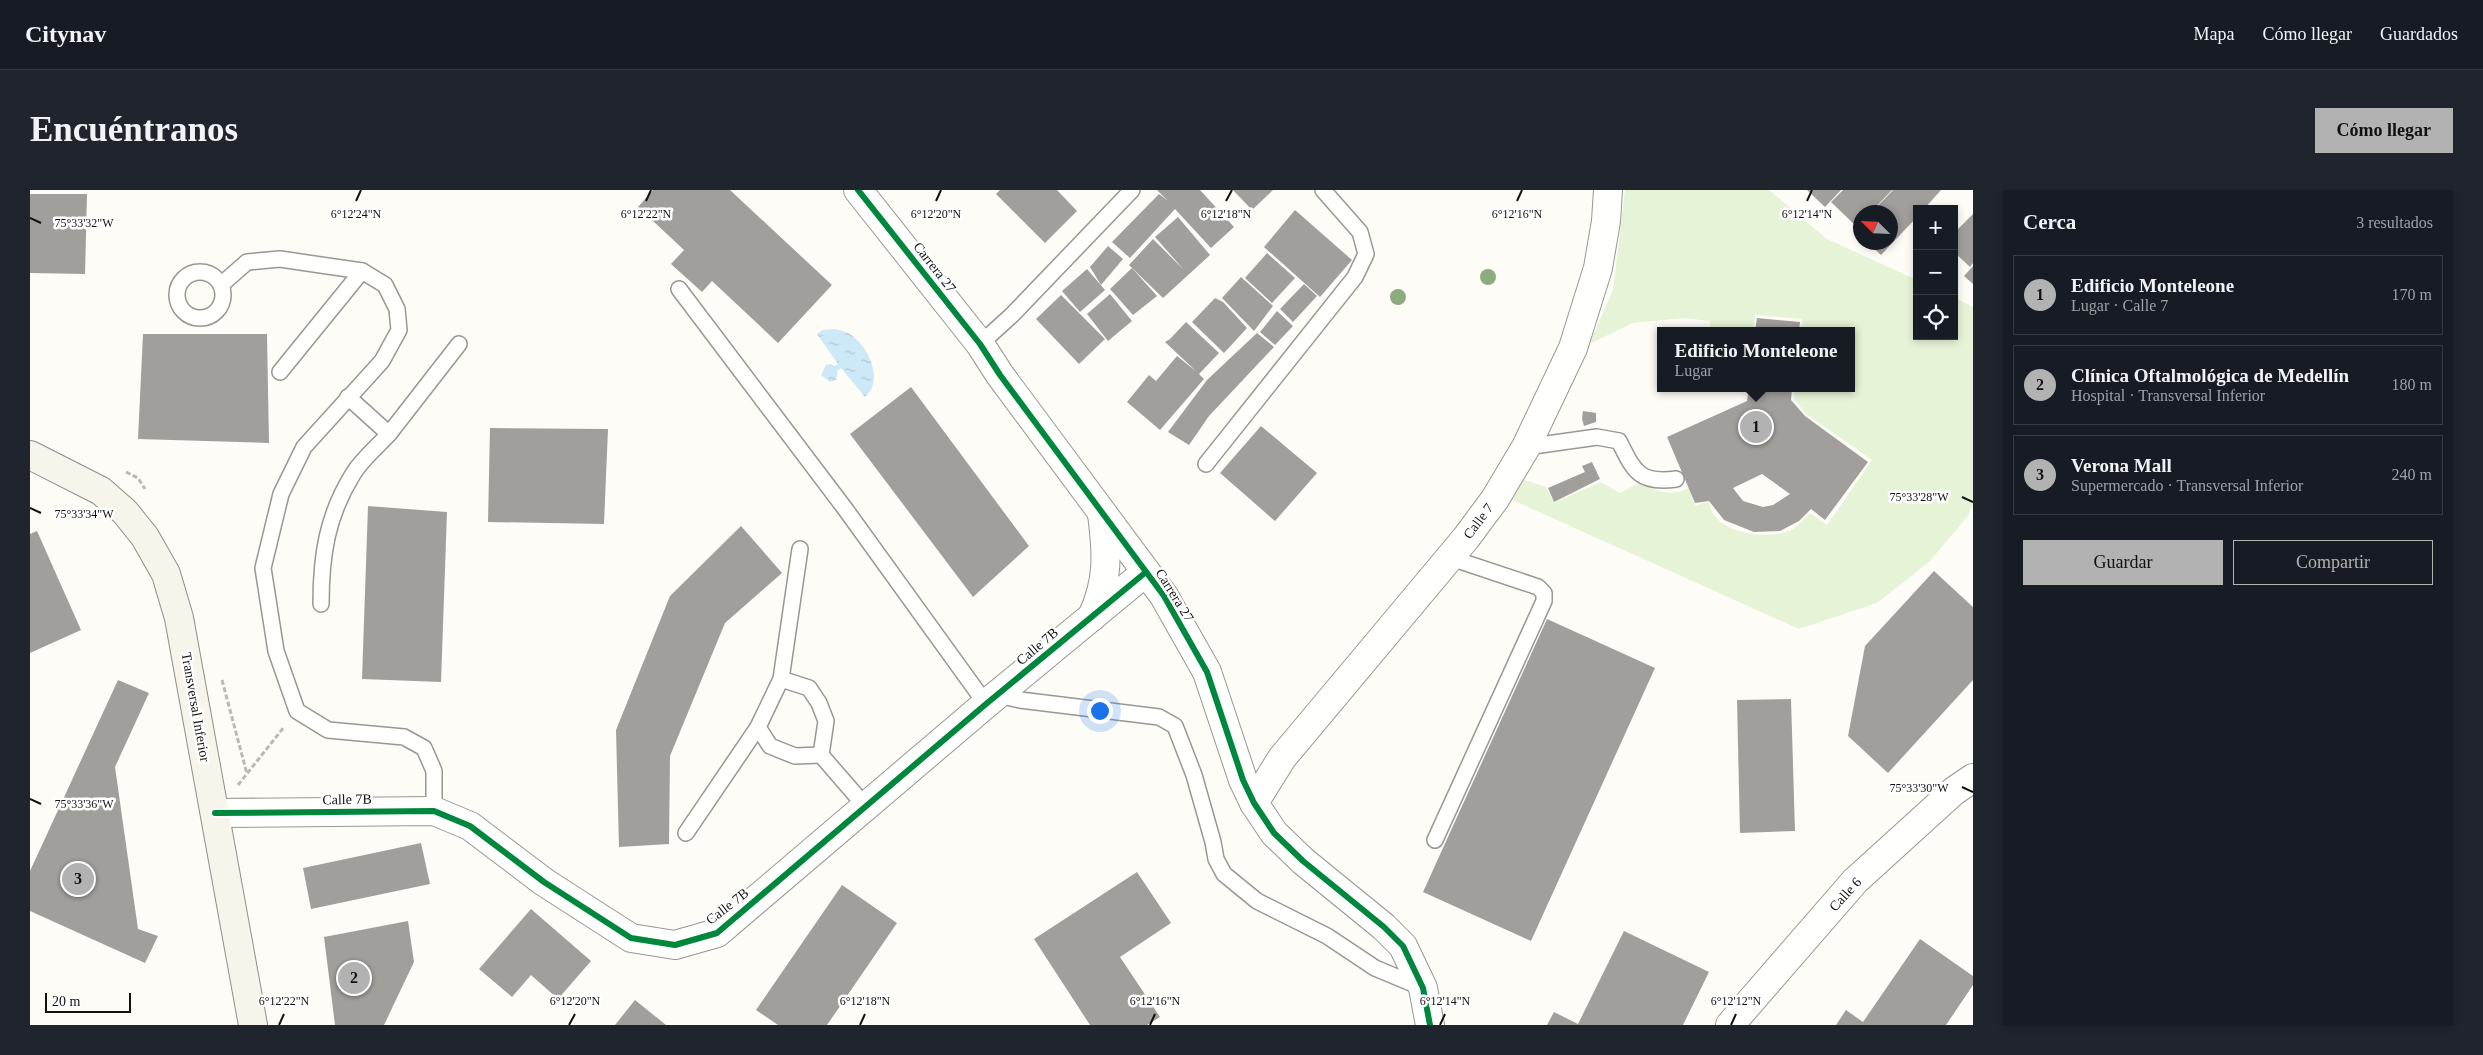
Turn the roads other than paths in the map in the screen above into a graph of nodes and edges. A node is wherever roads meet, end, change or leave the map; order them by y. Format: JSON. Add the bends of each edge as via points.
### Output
{"nodes":[{"id":1,"x":858,"y":190,"type":"edge"},
{"id":2,"x":1132,"y":190,"type":"edge"},
{"id":3,"x":1323,"y":190,"type":"edge"},
{"id":4,"x":1608,"y":190,"type":"edge"},
{"id":5,"x":362,"y":271,"type":"junction"},
{"id":6,"x":222,"y":284,"type":"dead end"},
{"id":7,"x":679,"y":289,"type":"dead end"},
{"id":8,"x":459,"y":344,"type":"dead end"},
{"id":9,"x":980,"y":344,"type":"junction"},
{"id":10,"x":280,"y":372,"type":"dead end"},
{"id":11,"x":348,"y":397,"type":"junction"},
{"id":12,"x":390,"y":434,"type":"junction"},
{"id":13,"x":1526,"y":447,"type":"junction"},
{"id":14,"x":30,"y":455,"type":"edge"},
{"id":15,"x":1206,"y":464,"type":"dead end"},
{"id":16,"x":1676,"y":479,"type":"dead end"},
{"id":17,"x":1102,"y":512,"type":"junction"},
{"id":18,"x":800,"y":549,"type":"dead end"},
{"id":19,"x":1451,"y":558,"type":"junction"},
{"id":20,"x":1146,"y":572,"type":"junction"},
{"id":21,"x":320,"y":604,"type":"dead end"},
{"id":22,"x":1092,"y":617,"type":"junction"},
{"id":23,"x":781,"y":679,"type":"junction"},
{"id":24,"x":992,"y":699,"type":"junction"},
{"id":25,"x":758,"y":727,"type":"junction"},
{"id":26,"x":821,"y":754,"type":"junction"},
{"id":27,"x":1973,"y":778,"type":"edge"},
{"id":28,"x":1248,"y":792,"type":"junction"},
{"id":29,"x":866,"y":807,"type":"junction"},
{"id":30,"x":434,"y":810,"type":"junction"},
{"id":31,"x":215,"y":813,"type":"junction"},
{"id":32,"x":686,"y":833,"type":"dead end"},
{"id":33,"x":1435,"y":840,"type":"dead end"},
{"id":34,"x":1425,"y":1012,"type":"edge"},
{"id":35,"x":253,"y":1025,"type":"edge"},
{"id":36,"x":1730,"y":1025,"type":"edge"}],
"edges":[{"from":1,"to":9,"type":"street","name":"Carrera 27"},
{"from":2,"to":9,"type":"lane"},
{"from":3,"to":15,"type":"lane","via":[[1360,232],[1366,254],[1355,278]]},
{"from":4,"to":13,"type":"street","name":"Calle 7","via":[[1598,268],[1573,348]]},
{"from":5,"to":6,"type":"lane","via":[[280,259],[247,262]]},
{"from":5,"to":10,"type":"lane"},
{"from":5,"to":11,"type":"lane","via":[[386,286],[397,309],[399,330],[382,361]]},
{"from":7,"to":24,"type":"lane"},
{"from":8,"to":12,"type":"lane"},
{"from":9,"to":17,"type":"street","name":"Carrera 27"},
{"from":11,"to":12,"type":"lane"},
{"from":11,"to":30,"type":"lane","via":[[304,447],[281,494],[263,568],[276,651],[297,711],[328,730],[404,738],[424,748],[434,771]]},
{"from":12,"to":21,"type":"lane","via":[[353,473],[328,526],[320,565]]},
{"from":13,"to":16,"type":"lane","via":[[1606,437],[1619,441],[1634,469],[1644,478]]},
{"from":13,"to":19,"type":"street","name":"Calle 7","via":[[1495,499]]},
{"from":14,"to":31,"type":"main road","name":"Transversal Inferior","via":[[101,491],[125,512],[145,537],[166,574],[179,618]]},
{"from":17,"to":20,"type":"street","name":"Carrera 27"},
{"from":17,"to":22,"type":"street","name":"Calle 7B","via":[[1106,551],[1102,595]]},
{"from":18,"to":23,"type":"lane"},
{"from":19,"to":28,"type":"street","name":"Calle 7","via":[[1282,758]]},
{"from":19,"to":33,"type":"lane","via":[[1538,587],[1544,593],[1544,601]]},
{"from":20,"to":22,"type":"street","name":"Calle 7B"},
{"from":20,"to":28,"type":"street","name":"Carrera 27","via":[[1164,596],[1207,672]]},
{"from":22,"to":24,"type":"street","name":"Calle 7B"},
{"from":23,"to":25,"type":"lane"},
{"from":23,"to":26,"type":"lane","via":[[808,688],[819,703],[826,721]]},
{"from":24,"to":29,"type":"street","name":"Calle 7B"},
{"from":24,"to":34,"type":"lane","via":[[1159,717],[1175,726],[1194,774],[1216,859],[1224,874],[1257,901],[1327,936],[1375,968]]},
{"from":25,"to":26,"type":"lane","via":[[770,746],[795,756]]},
{"from":25,"to":32,"type":"lane"},
{"from":26,"to":29,"type":"lane"},
{"from":27,"to":36,"type":"street","name":"Calle 6","via":[[1954,791],[1855,881]]},
{"from":28,"to":34,"type":"street","name":"Carrera 27","via":[[1274,833],[1403,946]]},
{"from":29,"to":30,"type":"street","name":"Calle 7B","via":[[717,933],[675,945],[630,938],[544,882],[470,826]]},
{"from":30,"to":31,"type":"street","name":"Calle 7B"},
{"from":31,"to":35,"type":"main road","name":"Transversal Inferior"}]}
